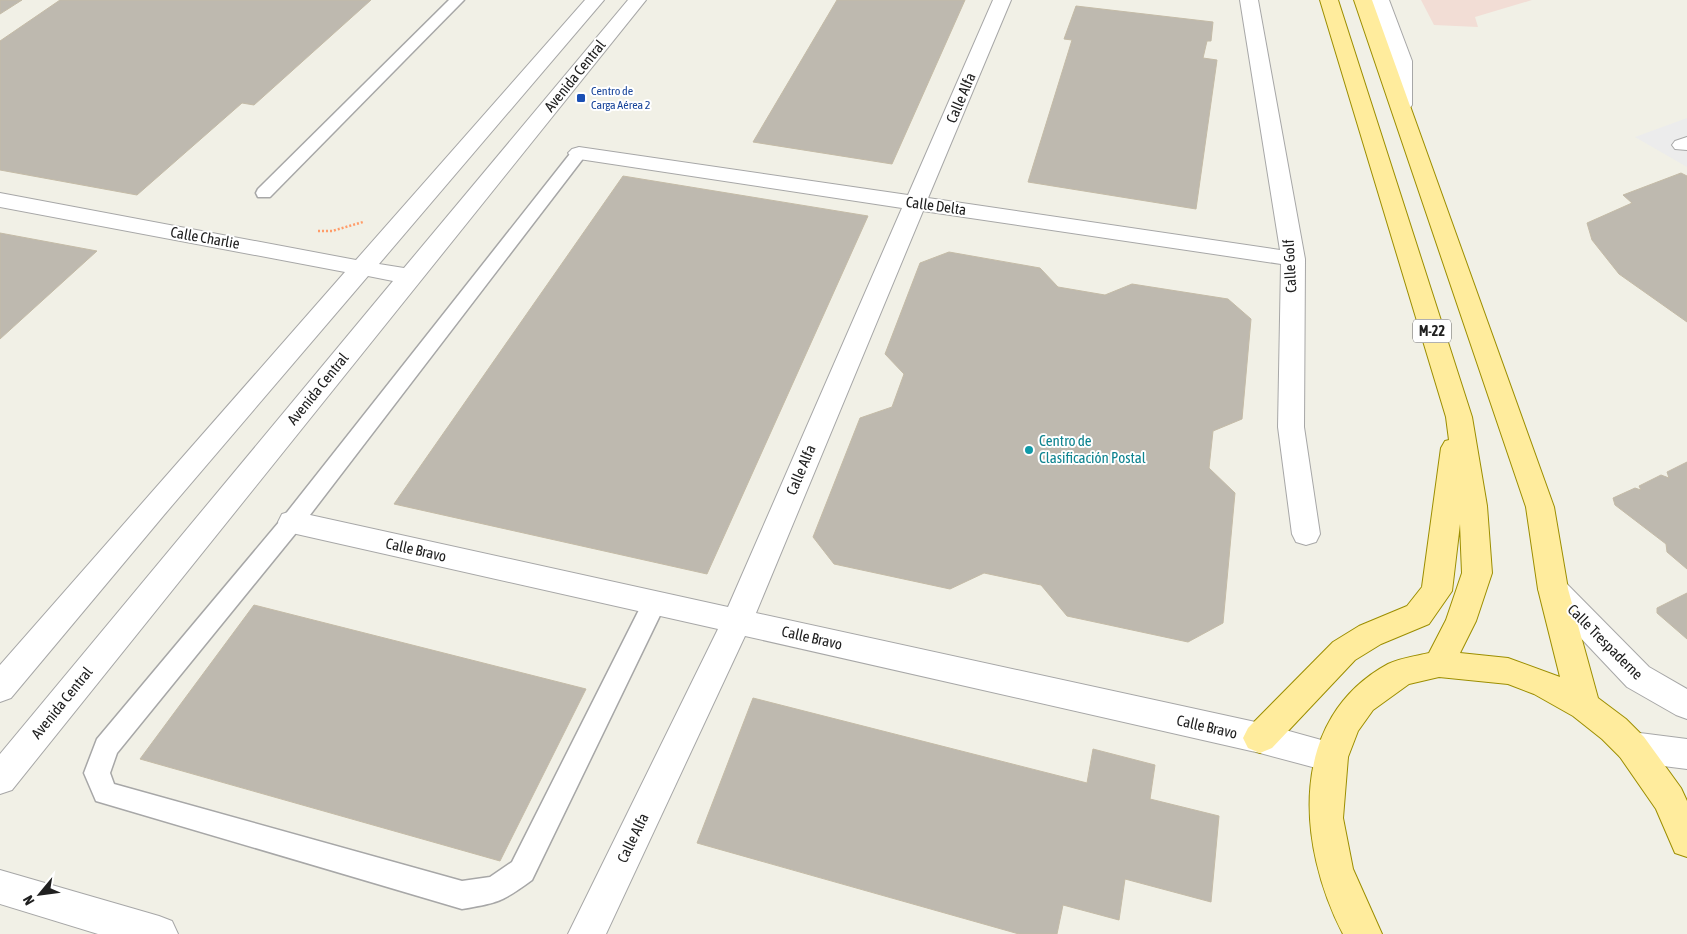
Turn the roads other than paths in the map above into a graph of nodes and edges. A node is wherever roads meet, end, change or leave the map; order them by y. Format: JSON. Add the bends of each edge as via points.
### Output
{"nodes":[{"id":1,"x":457,"y":0,"type":"edge"},
{"id":2,"x":595,"y":0,"type":"edge"},
{"id":3,"x":637,"y":0,"type":"edge"},
{"id":4,"x":1002,"y":0,"type":"edge"},
{"id":5,"x":1249,"y":0,"type":"edge"},
{"id":6,"x":1329,"y":0,"type":"edge"},
{"id":7,"x":1363,"y":0,"type":"edge"},
{"id":8,"x":1380,"y":0,"type":"edge"},
{"id":9,"x":1402,"y":105,"type":"junction"},
{"id":10,"x":579,"y":153,"type":"joint"},
{"id":11,"x":264,"y":193,"type":"dead end"},
{"id":12,"x":0,"y":200,"type":"edge"},
{"id":13,"x":916,"y":203,"type":"junction"},
{"id":14,"x":1293,"y":258,"type":"junction"},
{"id":15,"x":364,"y":268,"type":"junction"},
{"id":16,"x":410,"y":277,"type":"junction"},
{"id":17,"x":1459,"y":417,"type":"junction"},
{"id":18,"x":292,"y":522,"type":"junction"},
{"id":19,"x":1306,"y":534,"type":"dead end"},
{"id":20,"x":1553,"y":589,"type":"junction"},
{"id":21,"x":654,"y":603,"type":"junction"},
{"id":22,"x":737,"y":621,"type":"junction"},
{"id":23,"x":1439,"y":664,"type":"junction"},
{"id":24,"x":0,"y":688,"type":"edge"},
{"id":25,"x":1687,"y":705,"type":"edge"},
{"id":26,"x":1584,"y":706,"type":"junction"},
{"id":27,"x":1260,"y":738,"type":"junction"},
{"id":28,"x":1632,"y":747,"type":"junction"},
{"id":29,"x":1687,"y":754,"type":"edge"},
{"id":30,"x":1331,"y":757,"type":"junction"},
{"id":31,"x":0,"y":779,"type":"edge"},
{"id":32,"x":1687,"y":841,"type":"edge"},
{"id":33,"x":0,"y":887,"type":"edge"},
{"id":34,"x":159,"y":934,"type":"edge"},
{"id":35,"x":587,"y":934,"type":"edge"},
{"id":36,"x":1363,"y":934,"type":"edge"}],
"edges":[{"from":1,"to":11,"type":"lane"},
{"from":2,"to":15,"type":"street"},
{"from":3,"to":16,"type":"street","name":"Avenida Central"},
{"from":4,"to":13,"type":"street","name":"Calle Alfa"},
{"from":5,"to":14,"type":"street","name":"Calle Golf"},
{"from":6,"to":17,"type":"main road","number":"M-22"},
{"from":7,"to":9,"type":"main road"},
{"from":8,"to":9,"type":"street","via":[[1402,61]]},
{"from":9,"to":20,"type":"main road","via":[[1540,507]]},
{"from":10,"to":13,"type":"street","name":"Calle Delta"},
{"from":10,"to":18,"type":"lane"},
{"from":12,"to":15,"type":"street","name":"Calle Charlie"},
{"from":13,"to":14,"type":"street","name":"Calle Delta"},
{"from":13,"to":22,"type":"street","name":"Calle Alfa"},
{"from":14,"to":19,"type":"street","name":"Calle Golf","via":[[1290,427]]},
{"from":15,"to":16,"type":"street","name":"Calle Charlie"},
{"from":15,"to":24,"type":"street","via":[[154,506]]},
{"from":16,"to":31,"type":"street","name":"Avenida Central"},
{"from":17,"to":23,"type":"main road","number":"M-22","via":[[1473,506],[1477,573],[1461,621]]},
{"from":17,"to":27,"type":"main road","via":[[1437,591],[1418,615],[1370,635],[1344,651]]},
{"from":18,"to":21,"type":"street","name":"Calle Bravo"},
{"from":18,"to":21,"type":"lane","via":[[106,747],[96,772],[105,794],[462,895],[496,890],[522,871]]},
{"from":20,"to":25,"type":"street","name":"Calle Trespaderne","via":[[1638,677]]},
{"from":20,"to":26,"type":"main road"},
{"from":21,"to":22,"type":"street","name":"Calle Bravo"},
{"from":22,"to":27,"type":"street","name":"Calle Bravo"},
{"from":22,"to":35,"type":"street","name":"Calle Alfa"},
{"from":23,"to":26,"type":"main road","via":[[1508,671],[1545,684]]},
{"from":23,"to":30,"type":"main road","via":[[1400,673],[1362,700],[1344,724]]},
{"from":26,"to":28,"type":"main road"},
{"from":27,"to":30,"type":"street","name":"Calle Bravo"},
{"from":28,"to":29,"type":"street"},
{"from":28,"to":32,"type":"main road","via":[[1669,800]]},
{"from":30,"to":36,"type":"main road","via":[[1327,827],[1335,869]]},
{"from":33,"to":34,"type":"street"}]}
